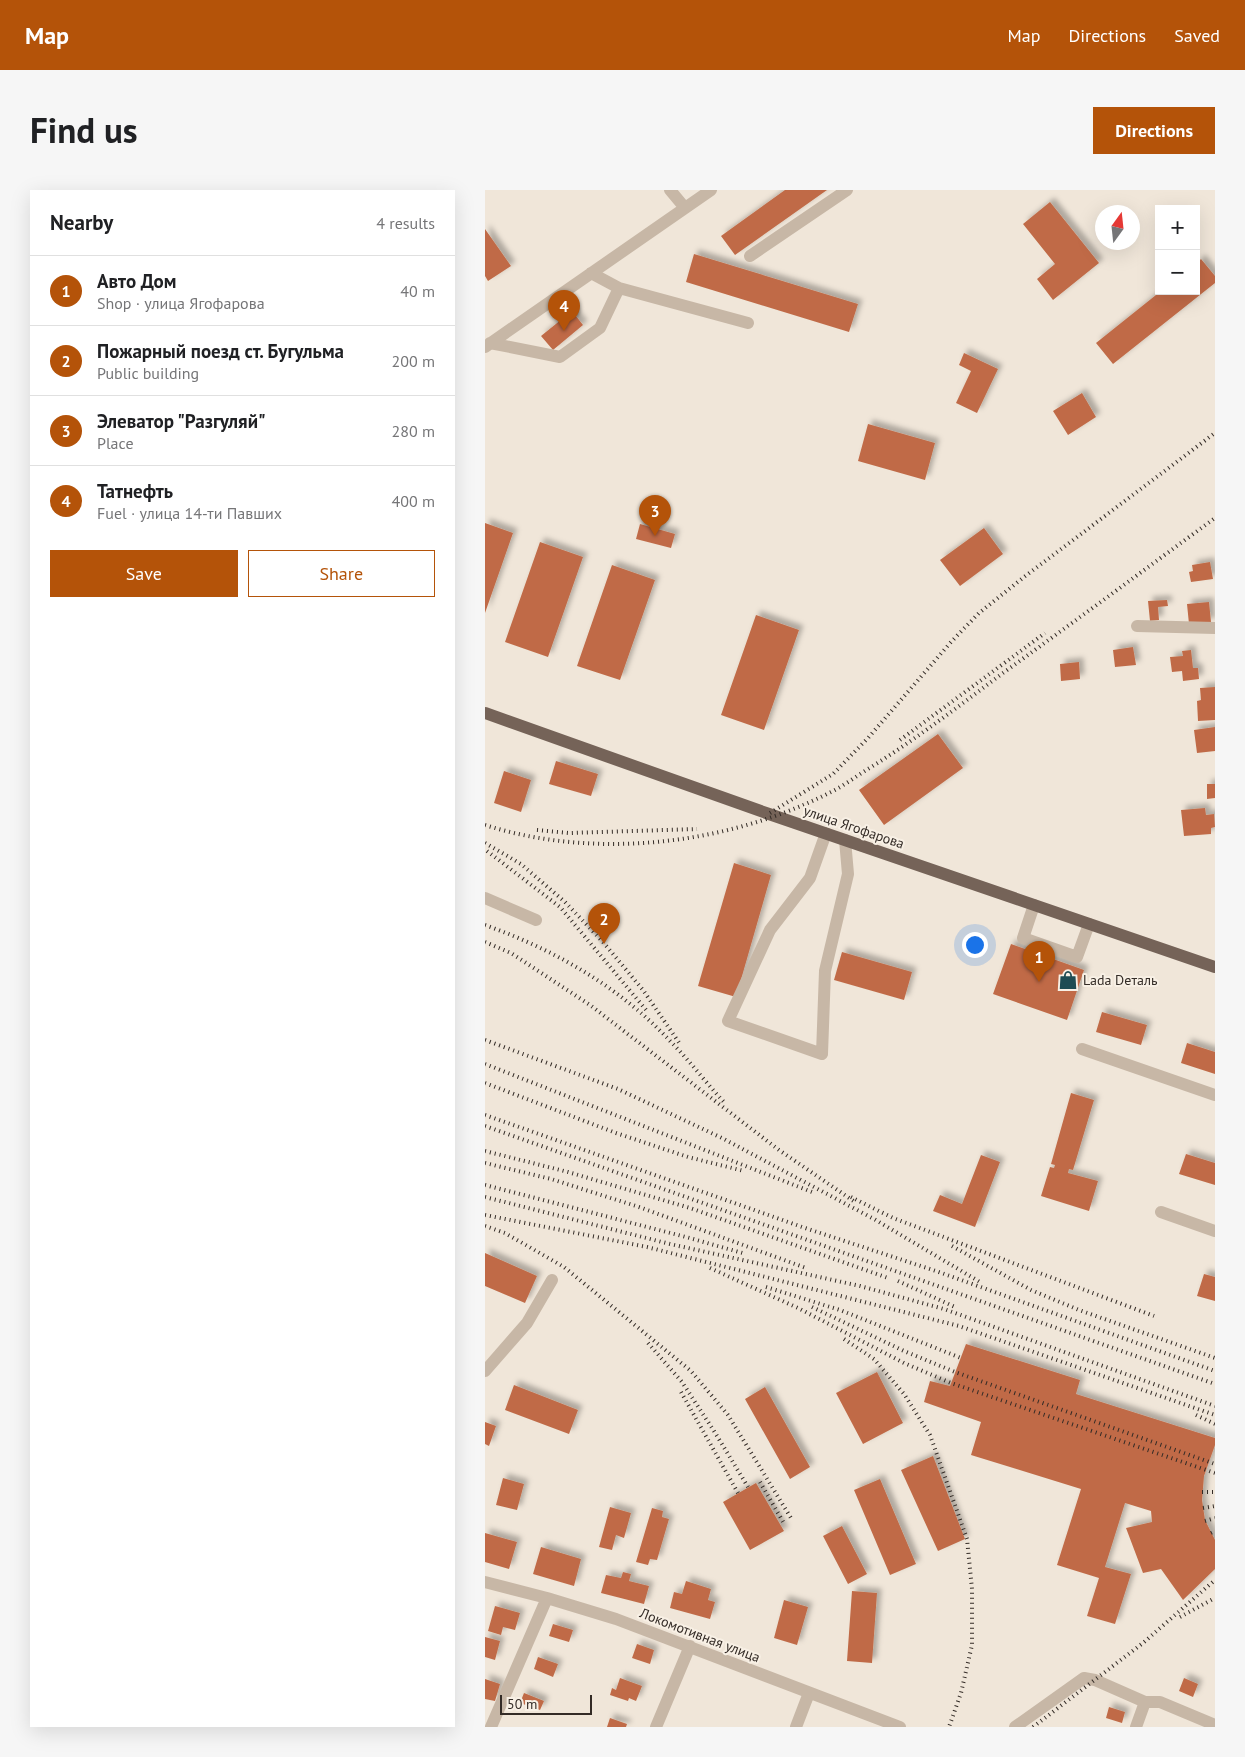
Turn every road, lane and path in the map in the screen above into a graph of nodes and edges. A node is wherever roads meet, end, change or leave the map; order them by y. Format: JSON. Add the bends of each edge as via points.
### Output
{"nodes":[{"id":1,"x":670,"y":190,"type":"edge"},
{"id":2,"x":711,"y":190,"type":"edge"},
{"id":3,"x":847,"y":190,"type":"edge"},
{"id":4,"x":685,"y":208,"type":"junction"},
{"id":5,"x":750,"y":256,"type":"dead end"},
{"id":6,"x":591,"y":273,"type":"junction"},
{"id":7,"x":619,"y":288,"type":"junction"},
{"id":8,"x":748,"y":323,"type":"dead end"},
{"id":9,"x":488,"y":345,"type":"edge"},
{"id":10,"x":1137,"y":626,"type":"dead end"},
{"id":11,"x":1215,"y":628,"type":"edge"},
{"id":12,"x":485,"y":713,"type":"edge"},
{"id":13,"x":826,"y":833,"type":"junction"},
{"id":14,"x":845,"y":840,"type":"junction"},
{"id":15,"x":485,"y":898,"type":"edge"},
{"id":16,"x":1034,"y":905,"type":"junction"},
{"id":17,"x":536,"y":920,"type":"dead end"},
{"id":18,"x":1089,"y":924,"type":"junction"},
{"id":19,"x":1215,"y":967,"type":"edge"},
{"id":20,"x":1082,"y":1049,"type":"dead end"},
{"id":21,"x":1215,"y":1095,"type":"edge"},
{"id":22,"x":1161,"y":1212,"type":"dead end"},
{"id":23,"x":1215,"y":1231,"type":"edge"},
{"id":24,"x":552,"y":1280,"type":"dead end"},
{"id":25,"x":485,"y":1371,"type":"edge"},
{"id":26,"x":485,"y":1582,"type":"edge"},
{"id":27,"x":547,"y":1598,"type":"junction"},
{"id":28,"x":690,"y":1646,"type":"junction"},
{"id":29,"x":809,"y":1693,"type":"junction"},
{"id":30,"x":1145,"y":1702,"type":"junction"},
{"id":31,"x":1215,"y":1725,"type":"edge"},
{"id":32,"x":491,"y":1727,"type":"edge"},
{"id":33,"x":657,"y":1727,"type":"edge"},
{"id":34,"x":796,"y":1727,"type":"edge"},
{"id":35,"x":899,"y":1727,"type":"edge"},
{"id":36,"x":1015,"y":1727,"type":"edge"},
{"id":37,"x":1137,"y":1727,"type":"edge"}],
"edges":[{"from":1,"to":4,"type":"street"},
{"from":2,"to":4,"type":"street"},
{"from":3,"to":5,"type":"street"},
{"from":4,"to":6,"type":"street"},
{"from":6,"to":7,"type":"street"},
{"from":6,"to":9,"type":"street"},
{"from":7,"to":8,"type":"street"},
{"from":7,"to":9,"type":"street","via":[[600,328],[560,357]]},
{"from":10,"to":11,"type":"street"},
{"from":12,"to":13,"type":"main road","name":"улица Ягофарова"},
{"from":13,"to":14,"type":"main road","name":"улица Ягофарова"},
{"from":13,"to":14,"type":"street","via":[[810,878],[770,930],[728,1021],[822,1054],[825,971],[848,874]]},
{"from":14,"to":16,"type":"main road","name":"улица Ягофарова"},
{"from":15,"to":17,"type":"street"},
{"from":16,"to":18,"type":"main road","name":"улица Ягофарова"},
{"from":16,"to":18,"type":"street","via":[[1023,938],[1077,957]]},
{"from":18,"to":19,"type":"main road","name":"улица Ягофарова"},
{"from":20,"to":21,"type":"street"},
{"from":22,"to":23,"type":"street"},
{"from":24,"to":25,"type":"street","via":[[527,1323]]},
{"from":26,"to":27,"type":"street","name":"Локомотивная улица"},
{"from":27,"to":28,"type":"street","name":"Локомотивная улица"},
{"from":27,"to":32,"type":"street"},
{"from":28,"to":29,"type":"street","name":"Локомотивная улица"},
{"from":28,"to":33,"type":"street"},
{"from":29,"to":34,"type":"street"},
{"from":29,"to":35,"type":"street","name":"Локомотивная улица"},
{"from":30,"to":31,"type":"street","via":[[1161,1702]]},
{"from":30,"to":36,"type":"street","via":[[1084,1678]]},
{"from":30,"to":37,"type":"street"}]}
